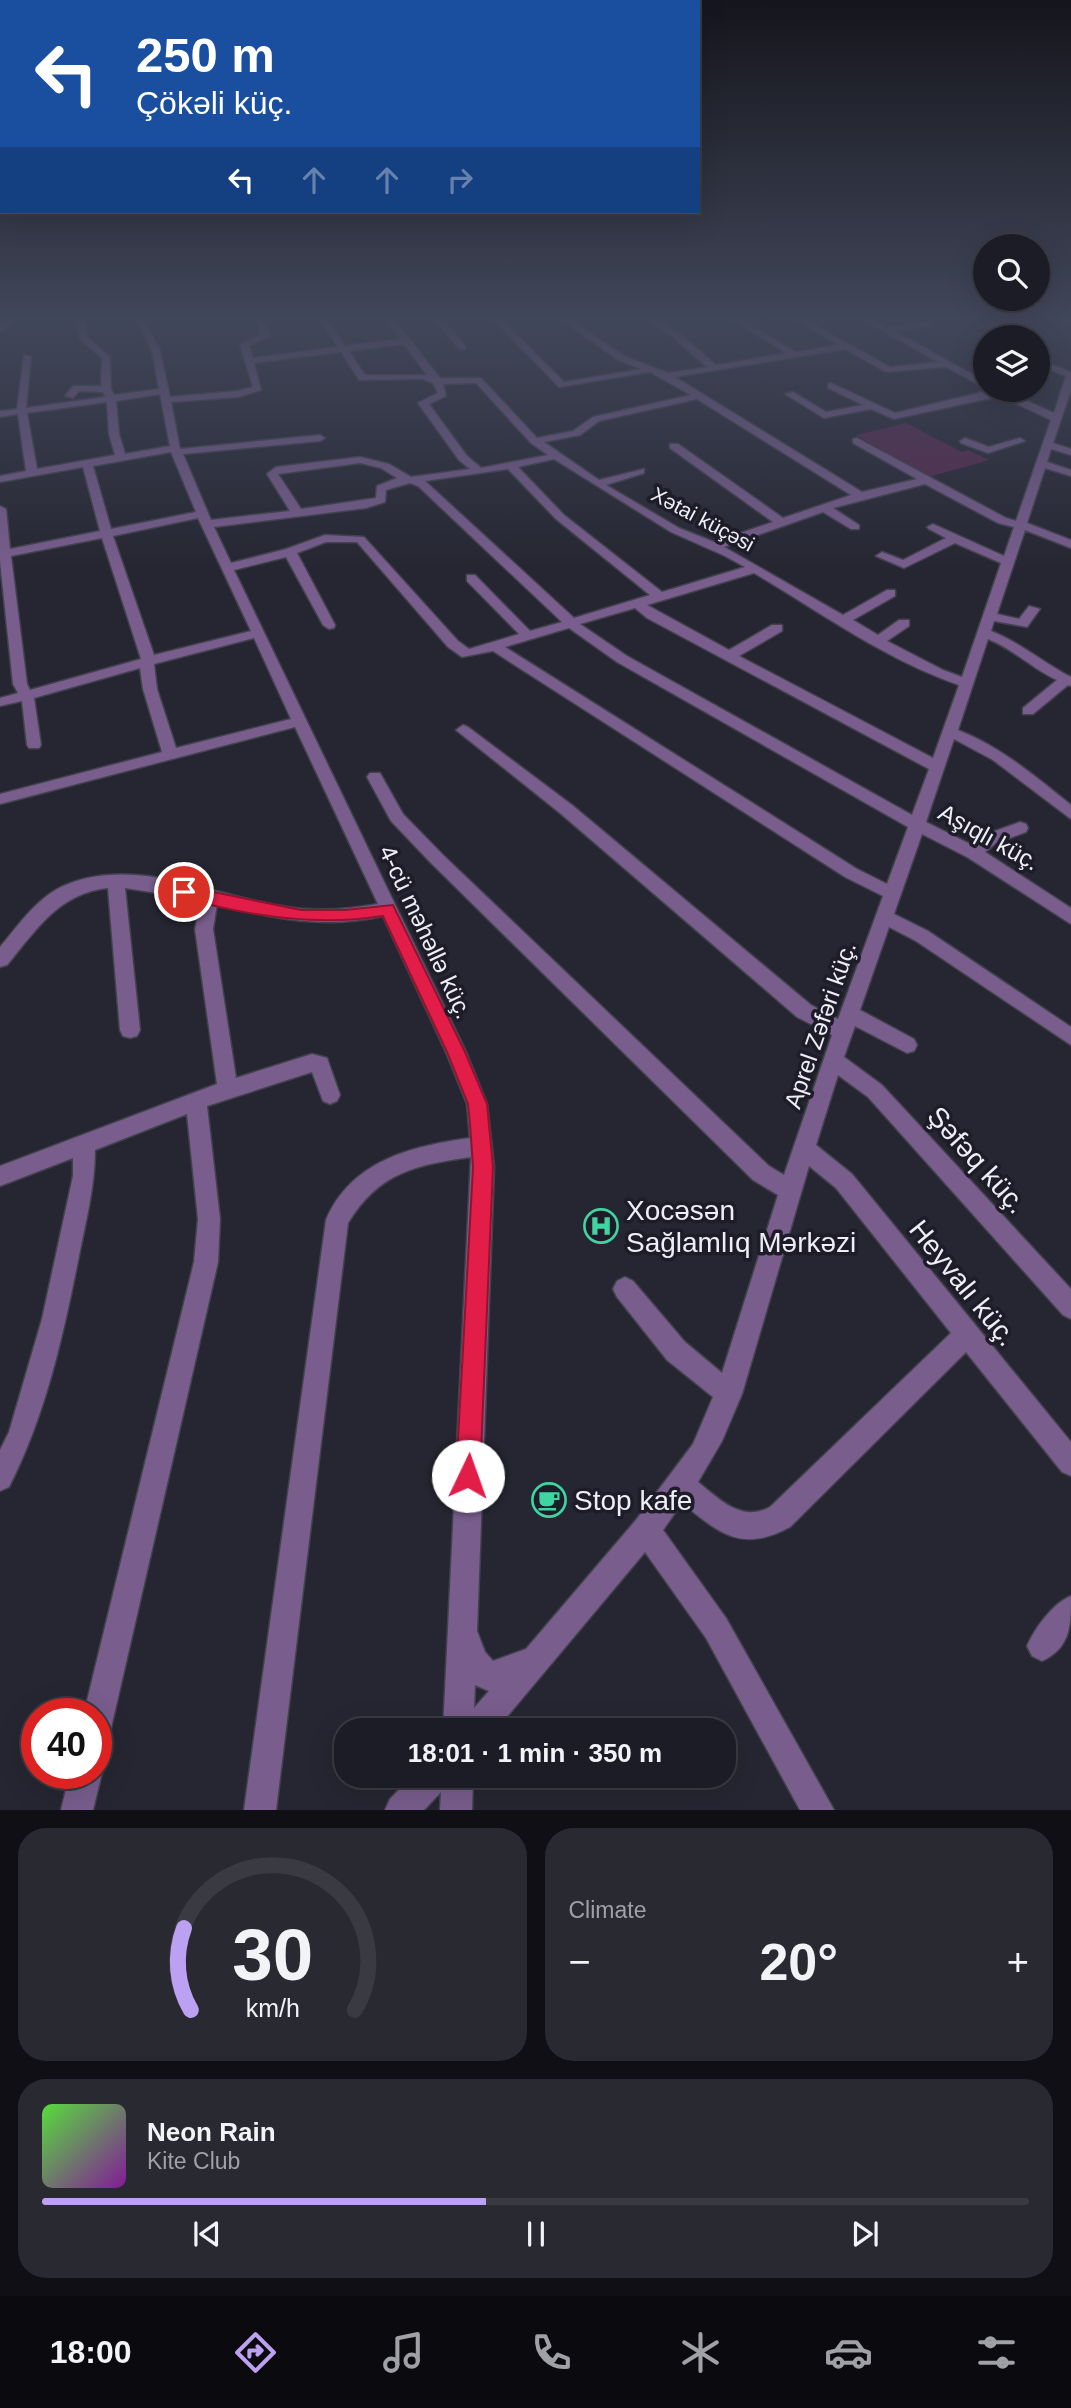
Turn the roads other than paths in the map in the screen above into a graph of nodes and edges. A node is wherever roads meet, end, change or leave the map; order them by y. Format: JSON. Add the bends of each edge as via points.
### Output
{"nodes":[{"id":1,"x":22,"y":401,"type":"edge"},
{"id":2,"x":67,"y":401,"type":"edge"},
{"id":3,"x":109,"y":401,"type":"edge"},
{"id":4,"x":166,"y":401,"type":"edge"},
{"id":5,"x":426,"y":401,"type":"edge"},
{"id":6,"x":498,"y":401,"type":"edge"},
{"id":7,"x":670,"y":401,"type":"edge"},
{"id":8,"x":706,"y":401,"type":"edge"},
{"id":9,"x":802,"y":401,"type":"edge"},
{"id":10,"x":861,"y":401,"type":"edge"},
{"id":11,"x":959,"y":401,"type":"edge"},
{"id":12,"x":1028,"y":402,"type":"edge"},
{"id":13,"x":870,"y":406,"type":"junction"},
{"id":14,"x":21,"y":411,"type":"junction"},
{"id":15,"x":0,"y":414,"type":"edge"},
{"id":16,"x":1064,"y":414,"type":"edge"},
{"id":17,"x":824,"y":415,"type":"junction"},
{"id":18,"x":812,"y":418,"type":"dead end"},
{"id":19,"x":320,"y":438,"type":"dead end"},
{"id":20,"x":857,"y":441,"type":"dead end"},
{"id":21,"x":965,"y":441,"type":"dead end"},
{"id":22,"x":535,"y":442,"type":"junction"},
{"id":23,"x":674,"y":446,"type":"dead end"},
{"id":24,"x":176,"y":450,"type":"junction"},
{"id":25,"x":1071,"y":452,"type":"edge"},
{"id":26,"x":1047,"y":454,"type":"junction"},
{"id":27,"x":555,"y":456,"type":"junction"},
{"id":28,"x":121,"y":457,"type":"junction"},
{"id":29,"x":88,"y":463,"type":"junction"},
{"id":30,"x":511,"y":466,"type":"junction"},
{"id":31,"x":640,"y":471,"type":"dead end"},
{"id":32,"x":479,"y":472,"type":"junction"},
{"id":33,"x":32,"y":473,"type":"junction"},
{"id":34,"x":1071,"y":473,"type":"edge"},
{"id":35,"x":0,"y":479,"type":"edge"},
{"id":36,"x":410,"y":480,"type":"junction"},
{"id":37,"x":926,"y":480,"type":"junction"},
{"id":38,"x":597,"y":484,"type":"junction"},
{"id":39,"x":862,"y":497,"type":"junction"},
{"id":40,"x":823,"y":507,"type":"junction"},
{"id":41,"x":0,"y":509,"type":"edge"},
{"id":42,"x":298,"y":514,"type":"junction"},
{"id":43,"x":269,"y":517,"type":"junction"},
{"id":44,"x":205,"y":519,"type":"junction"},
{"id":45,"x":781,"y":522,"type":"junction"},
{"id":46,"x":1021,"y":526,"type":"junction"},
{"id":47,"x":855,"y":527,"type":"dead end"},
{"id":48,"x":933,"y":527,"type":"dead end"},
{"id":49,"x":276,"y":530,"type":"dead end"},
{"id":50,"x":106,"y":533,"type":"junction"},
{"id":51,"x":953,"y":539,"type":"junction"},
{"id":52,"x":1071,"y":544,"type":"edge"},
{"id":53,"x":715,"y":546,"type":"junction"},
{"id":54,"x":290,"y":552,"type":"junction"},
{"id":55,"x":2,"y":554,"type":"edge"},
{"id":56,"x":882,"y":556,"type":"dead end"},
{"id":57,"x":1009,"y":562,"type":"junction"},
{"id":58,"x":229,"y":568,"type":"junction"},
{"id":59,"x":756,"y":568,"type":"junction"},
{"id":60,"x":471,"y":578,"type":"dead end"},
{"id":61,"x":891,"y":593,"type":"dead end"},
{"id":62,"x":660,"y":597,"type":"junction"},
{"id":63,"x":638,"y":604,"type":"junction"},
{"id":64,"x":1034,"y":609,"type":"dead end"},
{"id":65,"x":844,"y":620,"type":"junction"},
{"id":66,"x":572,"y":623,"type":"junction"},
{"id":67,"x":904,"y":623,"type":"dead end"},
{"id":68,"x":330,"y":625,"type":"dead end"},
{"id":69,"x":987,"y":625,"type":"junction"},
{"id":70,"x":777,"y":628,"type":"dead end"},
{"id":71,"x":259,"y":633,"type":"junction"},
{"id":72,"x":528,"y":636,"type":"junction"},
{"id":73,"x":878,"y":641,"type":"junction"},
{"id":74,"x":496,"y":647,"type":"junction"},
{"id":75,"x":729,"y":656,"type":"junction"},
{"id":76,"x":148,"y":663,"type":"junction"},
{"id":77,"x":1069,"y":681,"type":"edge"},
{"id":78,"x":967,"y":683,"type":"junction"},
{"id":79,"x":25,"y":696,"type":"junction"},
{"id":80,"x":0,"y":702,"type":"edge"},
{"id":81,"x":1027,"y":711,"type":"dead end"},
{"id":82,"x":300,"y":720,"type":"junction"},
{"id":83,"x":463,"y":730,"type":"dead end"},
{"id":84,"x":949,"y":732,"type":"junction"},
{"id":85,"x":34,"y":744,"type":"dead end"},
{"id":86,"x":170,"y":754,"type":"junction"},
{"id":87,"x":937,"y":767,"type":"junction"},
{"id":88,"x":376,"y":777,"type":"dead end"},
{"id":89,"x":0,"y":799,"type":"edge"},
{"id":90,"x":1071,"y":814,"type":"edge"},
{"id":91,"x":916,"y":824,"type":"junction"},
{"id":92,"x":1020,"y":828,"type":"dead end"},
{"id":93,"x":973,"y":853,"type":"junction"},
{"id":94,"x":117,"y":881,"type":"junction"},
{"id":95,"x":891,"y":893,"type":"junction"},
{"id":96,"x":211,"y":897,"type":"junction"},
{"id":97,"x":387,"y":909,"type":"junction"},
{"id":98,"x":883,"y":916,"type":"junction"},
{"id":99,"x":1071,"y":917,"type":"edge"},
{"id":100,"x":0,"y":960,"type":"edge"},
{"id":101,"x":846,"y":1022,"type":"junction"},
{"id":102,"x":130,"y":1030,"type":"dead end"},
{"id":103,"x":1071,"y":1037,"type":"edge"},
{"id":104,"x":907,"y":1045,"type":"dead end"},
{"id":105,"x":833,"y":1060,"type":"junction"},
{"id":106,"x":228,"y":1089,"type":"junction"},
{"id":107,"x":330,"y":1095,"type":"dead end"},
{"id":108,"x":196,"y":1101,"type":"junction"},
{"id":109,"x":84,"y":1144,"type":"junction"},
{"id":110,"x":483,"y":1146,"type":"junction"},
{"id":111,"x":803,"y":1148,"type":"junction"},
{"id":112,"x":0,"y":1176,"type":"edge"},
{"id":113,"x":790,"y":1191,"type":"junction"},
{"id":114,"x":625,"y":1289,"type":"dead end"},
{"id":115,"x":1071,"y":1307,"type":"edge"},
{"id":116,"x":966,"y":1335,"type":"junction"},
{"id":117,"x":729,"y":1394,"type":"junction"},
{"id":118,"x":1071,"y":1462,"type":"edge"},
{"id":119,"x":0,"y":1478,"type":"edge"},
{"id":120,"x":680,"y":1485,"type":"junction"},
{"id":121,"x":646,"y":1530,"type":"junction"},
{"id":122,"x":462,"y":1608,"type":"junction"},
{"id":123,"x":1071,"y":1610,"type":"edge"},
{"id":124,"x":1042,"y":1646,"type":"dead end"},
{"id":125,"x":544,"y":1648,"type":"junction"},
{"id":126,"x":103,"y":1698,"type":"edge"},
{"id":127,"x":458,"y":1718,"type":"edge"},
{"id":128,"x":486,"y":1718,"type":"edge"},
{"id":129,"x":422,"y":1788,"type":"edge"},
{"id":130,"x":457,"y":1788,"type":"edge"},
{"id":131,"x":82,"y":1789,"type":"edge"},
{"id":132,"x":77,"y":1810,"type":"edge"},
{"id":133,"x":260,"y":1810,"type":"edge"},
{"id":134,"x":401,"y":1810,"type":"edge"},
{"id":135,"x":456,"y":1810,"type":"edge"},
{"id":136,"x":818,"y":1810,"type":"edge"}],
"edges":[{"from":1,"to":14,"type":"street"},
{"from":2,"to":14,"type":"street"},
{"from":3,"to":28,"type":"street"},
{"from":4,"to":24,"type":"street","name":"4-cü məhəllə küç."},
{"from":5,"to":32,"type":"street","via":[[423,403],[463,458]]},
{"from":6,"to":22,"type":"street","name":"Xətai küçəsi"},
{"from":7,"to":22,"type":"street","via":[[587,418],[576,433]]},
{"from":8,"to":39,"type":"street"},
{"from":9,"to":17,"type":"street"},
{"from":10,"to":13,"type":"street"},
{"from":11,"to":13,"type":"street","via":[[898,416]]},
{"from":12,"to":16,"type":"street"},
{"from":13,"to":17,"type":"street"},
{"from":14,"to":15,"type":"street"},
{"from":14,"to":33,"type":"street"},
{"from":16,"to":26,"type":"street","name":"Aprel Zəfəri küç."},
{"from":17,"to":18,"type":"street"},
{"from":19,"to":24,"type":"street"},
{"from":20,"to":37,"type":"street"},
{"from":21,"to":26,"type":"street","via":[[988,450],[1015,439]]},
{"from":22,"to":27,"type":"street","name":"Xətai küçəsi"},
{"from":23,"to":45,"type":"street"},
{"from":24,"to":28,"type":"street"},
{"from":24,"to":44,"type":"street","name":"4-cü məhəllə küç."},
{"from":25,"to":26,"type":"street"},
{"from":26,"to":34,"type":"street"},
{"from":26,"to":46,"type":"street","name":"Aprel Zəfəri küç."},
{"from":27,"to":30,"type":"street"},
{"from":27,"to":38,"type":"street","name":"Xətai küçəsi"},
{"from":28,"to":29,"type":"street"},
{"from":29,"to":33,"type":"street"},
{"from":29,"to":50,"type":"street"},
{"from":30,"to":32,"type":"street"},
{"from":30,"to":62,"type":"street","via":[[561,517]]},
{"from":31,"to":38,"type":"street"},
{"from":32,"to":36,"type":"street"},
{"from":33,"to":35,"type":"street"},
{"from":36,"to":42,"type":"street","via":[[381,488],[383,498],[377,502]]},
{"from":36,"to":42,"type":"street","name":"Aşıqlı küç.","via":[[385,466],[360,460],[276,470],[272,474]]},
{"from":36,"to":66,"type":"street","name":"Aşıqlı küç.","via":[[428,488]]},
{"from":37,"to":39,"type":"street"},
{"from":37,"to":46,"type":"street","via":[[1002,521]]},
{"from":38,"to":53,"type":"street","name":"Xətai küçəsi","via":[[675,530]]},
{"from":39,"to":40,"type":"street"},
{"from":40,"to":45,"type":"street"},
{"from":40,"to":47,"type":"street"},
{"from":41,"to":55,"type":"street"},
{"from":42,"to":43,"type":"street"},
{"from":43,"to":44,"type":"street"},
{"from":43,"to":49,"type":"street"},
{"from":44,"to":50,"type":"street"},
{"from":44,"to":58,"type":"street","name":"4-cü məhəllə küç."},
{"from":45,"to":53,"type":"street"},
{"from":46,"to":52,"type":"street"},
{"from":46,"to":57,"type":"street","name":"Aprel Zəfəri küç."},
{"from":48,"to":51,"type":"street"},
{"from":50,"to":55,"type":"street"},
{"from":50,"to":76,"type":"street"},
{"from":51,"to":56,"type":"street","via":[[904,564]]},
{"from":51,"to":57,"type":"street"},
{"from":53,"to":59,"type":"street","name":"Xətai küçəsi"},
{"from":54,"to":58,"type":"street"},
{"from":54,"to":68,"type":"street"},
{"from":54,"to":74,"type":"street","via":[[326,538],[360,539],[463,653]]},
{"from":55,"to":79,"type":"street"},
{"from":57,"to":69,"type":"street","name":"Aprel Zəfəri küç."},
{"from":58,"to":71,"type":"street","name":"4-cü məhəllə küç."},
{"from":59,"to":62,"type":"street"},
{"from":59,"to":65,"type":"street","name":"Xətai küçəsi"},
{"from":60,"to":72,"type":"street"},
{"from":61,"to":65,"type":"street"},
{"from":62,"to":63,"type":"street"},
{"from":63,"to":66,"type":"street"},
{"from":63,"to":75,"type":"street"},
{"from":64,"to":69,"type":"street","via":[[1022,624]]},
{"from":65,"to":73,"type":"street","name":"Xətai küçəsi"},
{"from":66,"to":72,"type":"street"},
{"from":66,"to":91,"type":"street","name":"Aşıqlı küç.","via":[[622,659]]},
{"from":67,"to":73,"type":"street"},
{"from":69,"to":77,"type":"street","via":[[1038,666]]},
{"from":69,"to":78,"type":"street","name":"Aprel Zəfəri küç."},
{"from":70,"to":75,"type":"street"},
{"from":71,"to":76,"type":"street","via":[[204,644]]},
{"from":71,"to":82,"type":"street","name":"4-cü məhəllə küç."},
{"from":72,"to":74,"type":"street"},
{"from":73,"to":78,"type":"street","name":"Xətai küçəsi"},
{"from":74,"to":95,"type":"street","via":[[851,873]]},
{"from":75,"to":87,"type":"street"},
{"from":76,"to":79,"type":"street"},
{"from":76,"to":86,"type":"street","via":[[150,689]]},
{"from":77,"to":81,"type":"street"},
{"from":78,"to":84,"type":"street","name":"Aprel Zəfəri küç."},
{"from":79,"to":80,"type":"street"},
{"from":79,"to":85,"type":"street"},
{"from":82,"to":86,"type":"street"},
{"from":82,"to":97,"type":"street","name":"4-cü məhəllə küç."},
{"from":83,"to":101,"type":"street","via":[[566,809],[804,1011]]},
{"from":84,"to":87,"type":"street","name":"Aprel Zəfəri küç."},
{"from":84,"to":90,"type":"street","via":[[1003,759]]},
{"from":86,"to":89,"type":"street"},
{"from":87,"to":91,"type":"street","name":"Aprel Zəfəri küç."},
{"from":88,"to":113,"type":"street","via":[[397,817],[437,859],[761,1173]]},
{"from":91,"to":93,"type":"street","name":"Aşıqlı küç."},
{"from":91,"to":95,"type":"street","name":"Aprel Zəfəri küç."},
{"from":92,"to":93,"type":"street","via":[[990,839]]},
{"from":93,"to":99,"type":"street","name":"Aşıqlı küç."},
{"from":94,"to":96,"type":"street"},
{"from":94,"to":100,"type":"street","via":[[81,886],[55,900],[29,923]]},
{"from":94,"to":102,"type":"street"},
{"from":95,"to":98,"type":"street","name":"Aprel Zəfəri küç."},
{"from":96,"to":97,"type":"street","via":[[301,916],[345,916]]},
{"from":96,"to":106,"type":"street","via":[[204,929]]},
{"from":97,"to":110,"type":"street","name":"4-cü məhəllə küç.","via":[[468,1081],[477,1104]]},
{"from":98,"to":101,"type":"street","name":"Aprel Zəfəri küç."},
{"from":98,"to":103,"type":"street","via":[[922,936]]},
{"from":101,"to":104,"type":"street"},
{"from":101,"to":105,"type":"street","name":"Aprel Zəfəri küç."},
{"from":105,"to":111,"type":"street","name":"Aprel Zəfəri küç."},
{"from":105,"to":115,"type":"street","name":"Şəfəq küç.","via":[[874,1091]]},
{"from":106,"to":107,"type":"street","via":[[312,1063],[324,1070]]},
{"from":106,"to":108,"type":"street"},
{"from":108,"to":109,"type":"street"},
{"from":108,"to":126,"type":"street","via":[[209,1219],[206,1262]]},
{"from":109,"to":112,"type":"street"},
{"from":109,"to":119,"type":"street","via":[[84,1176],[54,1319],[21,1436]]},
{"from":110,"to":122,"type":"street","name":"4-cü məhəllə küç."},
{"from":110,"to":133,"type":"street","via":[[396,1162],[347,1200],[337,1220]]},
{"from":111,"to":113,"type":"street","name":"Aprel Zəfəri küç."},
{"from":111,"to":116,"type":"street","name":"Heyvalı küç.","via":[[844,1181]]},
{"from":113,"to":117,"type":"street","name":"Aprel Zəfəri küç."},
{"from":114,"to":117,"type":"street","via":[[686,1360]]},
{"from":116,"to":118,"type":"street","name":"Heyvalı küç."},
{"from":116,"to":120,"type":"street","via":[[780,1517],[759,1527],[745,1526]]},
{"from":117,"to":120,"type":"street","name":"Aprel Zəfəri küç.","via":[[702,1453]]},
{"from":120,"to":121,"type":"street","name":"Aprel Zəfəri küç."},
{"from":121,"to":125,"type":"street","name":"Aprel Zəfəri küç."},
{"from":121,"to":136,"type":"street","via":[[716,1628]]},
{"from":122,"to":125,"type":"street","via":[[468,1651],[487,1676],[515,1671]]},
{"from":122,"to":127,"type":"street"},
{"from":123,"to":124,"type":"street"},
{"from":125,"to":128,"type":"street"},
{"from":129,"to":134,"type":"street"},
{"from":130,"to":135,"type":"street"},
{"from":131,"to":132,"type":"street"}]}
